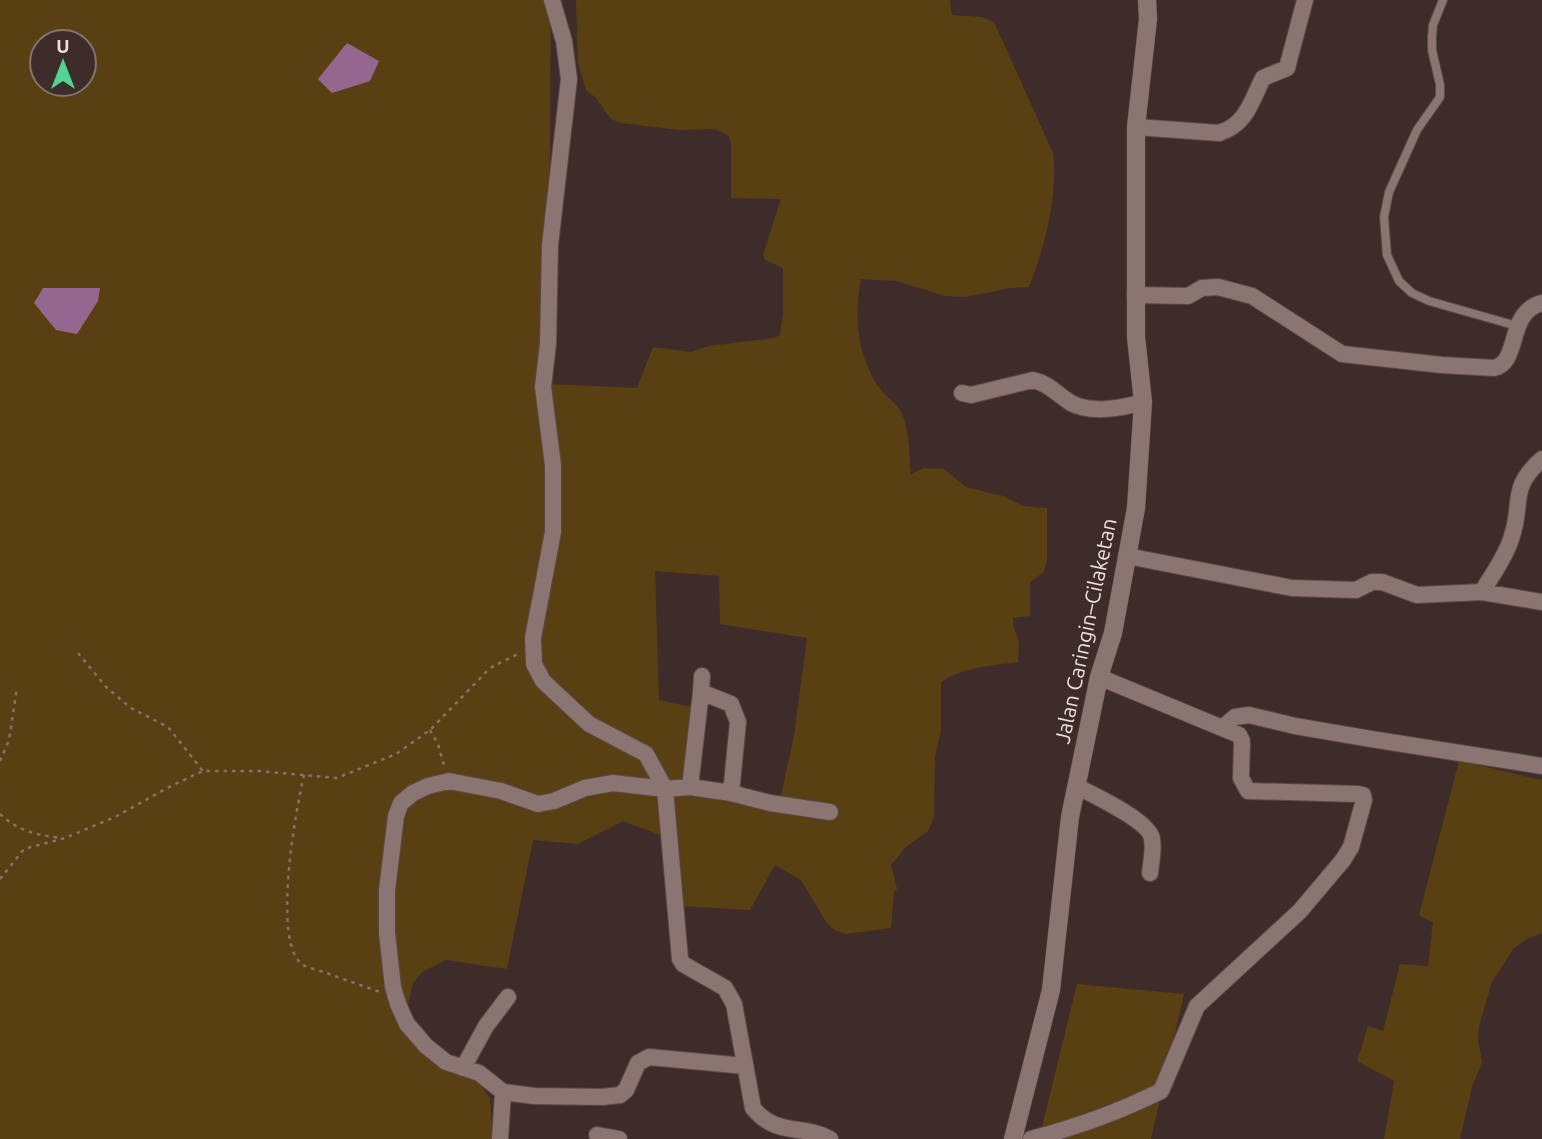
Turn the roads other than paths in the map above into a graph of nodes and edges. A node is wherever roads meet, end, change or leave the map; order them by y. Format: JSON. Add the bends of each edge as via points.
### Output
{"nodes":[{"id":1,"x":552,"y":0,"type":"edge"},
{"id":2,"x":1147,"y":0,"type":"edge"},
{"id":3,"x":1306,"y":0,"type":"edge"},
{"id":4,"x":1443,"y":0,"type":"edge"},
{"id":5,"x":1136,"y":127,"type":"junction"},
{"id":6,"x":1135,"y":295,"type":"junction"},
{"id":7,"x":1542,"y":303,"type":"edge"},
{"id":8,"x":1517,"y":326,"type":"junction"},
{"id":9,"x":962,"y":393,"type":"dead end"},
{"id":10,"x":1143,"y":402,"type":"junction"},
{"id":11,"x":1542,"y":459,"type":"edge"},
{"id":12,"x":1127,"y":556,"type":"junction"},
{"id":13,"x":1482,"y":592,"type":"junction"},
{"id":14,"x":1542,"y":602,"type":"edge"},
{"id":15,"x":1099,"y":677,"type":"junction"},
{"id":16,"x":1222,"y":728,"type":"junction"},
{"id":17,"x":1542,"y":766,"type":"edge"},
{"id":18,"x":1076,"y":786,"type":"junction"},
{"id":19,"x":690,"y":787,"type":"junction"},
{"id":20,"x":666,"y":789,"type":"junction"},
{"id":21,"x":731,"y":793,"type":"junction"},
{"id":22,"x":830,"y":812,"type":"dead end"},
{"id":23,"x":1150,"y":873,"type":"dead end"},
{"id":24,"x":508,"y":998,"type":"dead end"},
{"id":25,"x":745,"y":1066,"type":"junction"},
{"id":26,"x":463,"y":1068,"type":"junction"},
{"id":27,"x":503,"y":1092,"type":"junction"},
{"id":28,"x":597,"y":1135,"type":"dead end"},
{"id":29,"x":500,"y":1139,"type":"edge"},
{"id":30,"x":619,"y":1139,"type":"edge"},
{"id":31,"x":830,"y":1139,"type":"edge"},
{"id":32,"x":1013,"y":1139,"type":"edge"},
{"id":33,"x":1031,"y":1139,"type":"edge"}],
"edges":[{"from":1,"to":20,"type":"street","via":[[569,79],[550,246],[543,387],[553,466],[553,532],[533,638],[534,664],[543,681],[589,724],[646,754]]},
{"from":2,"to":5,"type":"street","name":"Jalan Caringin–Cilaketan"},
{"from":3,"to":5,"type":"street","via":[[1287,68],[1263,78],[1242,121],[1232,129],[1219,133]]},
{"from":4,"to":8,"type":"lane","via":[[1432,36],[1440,97],[1418,130],[1389,192],[1384,217],[1387,255],[1399,281],[1412,293]]},
{"from":5,"to":6,"type":"street","name":"Jalan Caringin–Cilaketan"},
{"from":6,"to":8,"type":"street","via":[[1188,296],[1217,287],[1252,296],[1342,354],[1442,365],[1501,366]]},
{"from":6,"to":10,"type":"street","name":"Jalan Caringin–Cilaketan"},
{"from":7,"to":8,"type":"street","via":[[1528,309]]},
{"from":9,"to":10,"type":"street","via":[[971,395],[1033,380],[1074,405],[1122,408]]},
{"from":10,"to":12,"type":"street","name":"Jalan Caringin–Cilaketan","via":[[1136,508]]},
{"from":11,"to":13,"type":"street","via":[[1521,485],[1513,536]]},
{"from":12,"to":13,"type":"street","via":[[1292,588],[1356,590],[1382,582],[1417,595]]},
{"from":12,"to":15,"type":"street","name":"Jalan Caringin–Cilaketan","via":[[1113,633]]},
{"from":13,"to":14,"type":"street"},
{"from":15,"to":16,"type":"street"},
{"from":15,"to":18,"type":"street","name":"Jalan Caringin–Cilaketan"},
{"from":16,"to":17,"type":"street","via":[[1235,717],[1249,715]]},
{"from":16,"to":33,"type":"street","via":[[1242,741],[1241,779],[1248,791],[1363,795],[1351,847],[1300,911],[1197,1006],[1161,1091],[1075,1128]]},
{"from":18,"to":23,"type":"street","via":[[1147,829],[1152,837]]},
{"from":18,"to":32,"type":"street","name":"Jalan Caringin–Cilaketan","via":[[1051,990]]},
{"from":19,"to":20,"type":"street"},
{"from":19,"to":21,"type":"street"},
{"from":19,"to":21,"type":"street","via":[[702,684],[731,704],[737,715]]},
{"from":20,"to":25,"type":"street","via":[[680,959],[730,994]]},
{"from":20,"to":26,"type":"street","via":[[613,783],[538,804],[449,781],[428,786],[401,803],[387,890],[393,987],[407,1024],[426,1046],[446,1062]]},
{"from":21,"to":22,"type":"street"},
{"from":24,"to":26,"type":"street"},
{"from":25,"to":27,"type":"street","via":[[649,1057],[638,1063],[620,1095]]},
{"from":25,"to":31,"type":"street","via":[[753,1108],[763,1120]]},
{"from":26,"to":27,"type":"street","via":[[479,1073]]},
{"from":27,"to":29,"type":"street"},
{"from":28,"to":30,"type":"street"}]}
